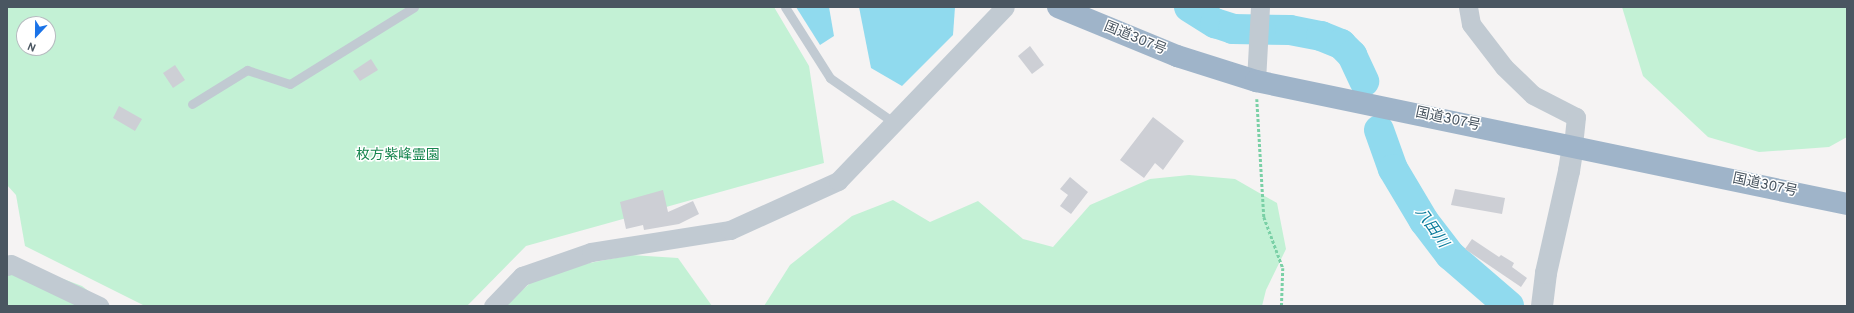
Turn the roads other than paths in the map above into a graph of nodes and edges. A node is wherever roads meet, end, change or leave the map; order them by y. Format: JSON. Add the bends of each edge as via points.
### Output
{"nodes":[{"id":1,"x":414,"y":7,"type":"edge"},
{"id":2,"x":785,"y":7,"type":"edge"},
{"id":3,"x":1005,"y":7,"type":"edge"},
{"id":4,"x":1058,"y":7,"type":"edge"},
{"id":5,"x":1260,"y":7,"type":"edge"},
{"id":6,"x":1468,"y":7,"type":"edge"},
{"id":7,"x":1256,"y":81,"type":"junction"},
{"id":8,"x":192,"y":104,"type":"dead end"},
{"id":9,"x":893,"y":122,"type":"junction"},
{"id":10,"x":1572,"y":146,"type":"junction"},
{"id":11,"x":1847,"y":204,"type":"edge"},
{"id":12,"x":7,"y":266,"type":"edge"},
{"id":13,"x":99,"y":306,"type":"edge"},
{"id":14,"x":493,"y":306,"type":"edge"},
{"id":15,"x":1542,"y":306,"type":"edge"}],
"edges":[{"from":1,"to":8,"type":"lane","via":[[290,84],[247,70]]},
{"from":2,"to":9,"type":"lane","via":[[830,78]]},
{"from":3,"to":9,"type":"street","via":[[993,16],[946,71]]},
{"from":4,"to":7,"type":"highway","name":"国道307号","via":[[1177,56]]},
{"from":5,"to":7,"type":"street"},
{"from":6,"to":10,"type":"street","via":[[1471,24],[1504,67],[1533,94],[1576,117]]},
{"from":7,"to":10,"type":"highway","name":"国道307号"},
{"from":9,"to":14,"type":"street","via":[[838,181],[762,218],[730,230],[591,252],[522,276]]},
{"from":10,"to":11,"type":"highway","name":"国道307号"},
{"from":10,"to":15,"type":"street","via":[[1566,189],[1546,273]]},
{"from":12,"to":13,"type":"street","via":[[10,264]]}]}
